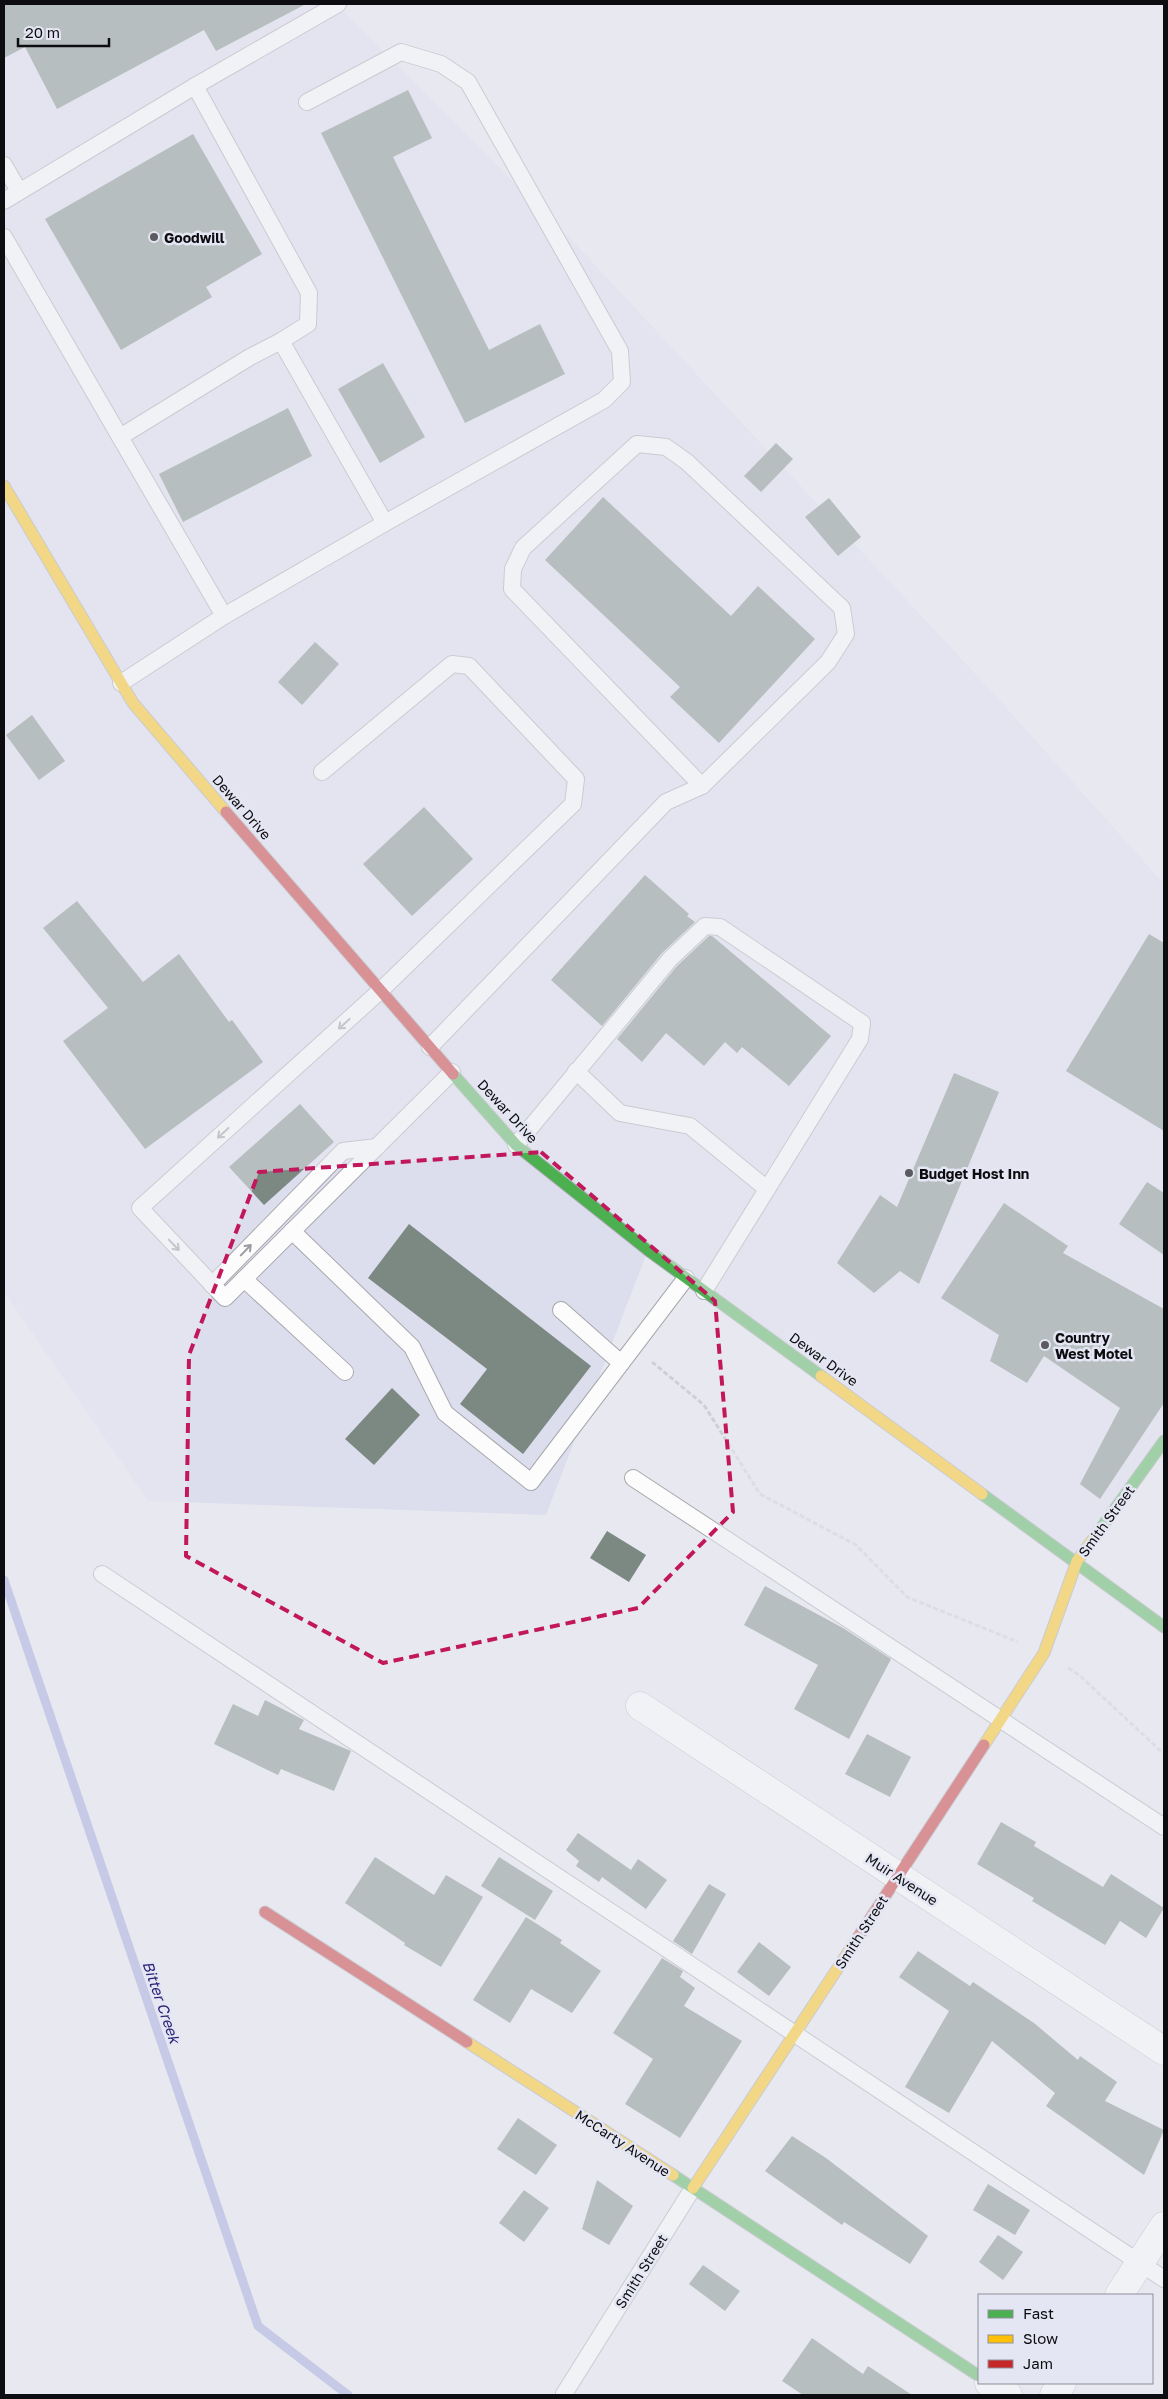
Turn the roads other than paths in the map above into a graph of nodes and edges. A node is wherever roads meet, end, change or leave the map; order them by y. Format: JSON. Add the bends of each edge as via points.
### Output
{"nodes":[{"id":1,"x":338,"y":4,"type":"edge"},
{"id":2,"x":195,"y":86,"type":"junction"},
{"id":3,"x":307,"y":102,"type":"dead end"},
{"id":4,"x":4,"y":165,"type":"edge"},
{"id":5,"x":19,"y":192,"type":"junction"},
{"id":6,"x":4,"y":201,"type":"edge"},
{"id":7,"x":4,"y":237,"type":"edge"},
{"id":8,"x":281,"y":341,"type":"junction"},
{"id":9,"x":120,"y":437,"type":"junction"},
{"id":10,"x":4,"y":486,"type":"edge"},
{"id":11,"x":385,"y":523,"type":"junction"},
{"id":12,"x":224,"y":616,"type":"junction"},
{"id":13,"x":121,"y":683,"type":"junction"},
{"id":14,"x":322,"y":772,"type":"dead end"},
{"id":15,"x":702,"y":786,"type":"junction"},
{"id":16,"x":380,"y":991,"type":"junction"},
{"id":17,"x":430,"y":1047,"type":"junction"},
{"id":18,"x":576,"y":1071,"type":"junction"},
{"id":19,"x":452,"y":1072,"type":"junction"},
{"id":20,"x":516,"y":1145,"type":"junction"},
{"id":21,"x":377,"y":1147,"type":"junction"},
{"id":22,"x":767,"y":1189,"type":"junction"},
{"id":23,"x":292,"y":1231,"type":"junction"},
{"id":24,"x":686,"y":1278,"type":"junction"},
{"id":25,"x":244,"y":1279,"type":"junction"},
{"id":26,"x":212,"y":1285,"type":"junction"},
{"id":27,"x":704,"y":1291,"type":"junction"},
{"id":28,"x":561,"y":1310,"type":"dead end"},
{"id":29,"x":621,"y":1363,"type":"junction"},
{"id":30,"x":345,"y":1372,"type":"dead end"},
{"id":31,"x":1164,"y":1441,"type":"edge"},
{"id":32,"x":633,"y":1478,"type":"dead end"},
{"id":33,"x":1077,"y":1562,"type":"junction"},
{"id":34,"x":102,"y":1574,"type":"dead end"},
{"id":35,"x":1164,"y":1627,"type":"edge"},
{"id":36,"x":640,"y":1706,"type":"dead end"},
{"id":37,"x":1001,"y":1718,"type":"junction"},
{"id":38,"x":1164,"y":1827,"type":"edge"},
{"id":39,"x":898,"y":1876,"type":"junction"},
{"id":40,"x":266,"y":1912,"type":"dead end"},
{"id":41,"x":793,"y":2035,"type":"junction"},
{"id":42,"x":1164,"y":2051,"type":"edge"},
{"id":43,"x":693,"y":2188,"type":"junction"},
{"id":44,"x":1164,"y":2226,"type":"edge"},
{"id":45,"x":1140,"y":2264,"type":"junction"},
{"id":46,"x":1164,"y":2280,"type":"edge"},
{"id":47,"x":1120,"y":2294,"type":"edge"},
{"id":48,"x":978,"y":2375,"type":"edge"},
{"id":49,"x":991,"y":2384,"type":"edge"},
{"id":50,"x":1061,"y":2384,"type":"edge"},
{"id":51,"x":564,"y":2394,"type":"dead end"},
{"id":52,"x":1008,"y":2395,"type":"edge"},
{"id":53,"x":1054,"y":2395,"type":"edge"}],
"edges":[{"from":1,"to":2,"type":"lane"},
{"from":2,"to":5,"type":"lane"},
{"from":2,"to":8,"type":"lane","via":[[309,293],[308,324]]},
{"from":3,"to":11,"type":"lane","via":[[401,52],[442,64],[468,82],[620,351],[622,382],[604,400]]},
{"from":4,"to":5,"type":"lane"},
{"from":5,"to":6,"type":"lane"},
{"from":7,"to":9,"type":"lane"},
{"from":8,"to":9,"type":"lane"},
{"from":8,"to":11,"type":"lane"},
{"from":9,"to":12,"type":"lane"},
{"from":10,"to":13,"type":"street","name":"Dewar Drive"},
{"from":11,"to":12,"type":"lane"},
{"from":12,"to":13,"type":"lane"},
{"from":13,"to":16,"type":"street","name":"Dewar Drive","via":[[134,703]]},
{"from":14,"to":16,"type":"lane","via":[[452,664],[469,666],[576,779],[573,804]]},
{"from":15,"to":15,"type":"lane","via":[[828,662],[846,634],[842,608],[687,462],[666,447],[637,444],[523,548],[513,569],[512,589]]},
{"from":15,"to":17,"type":"lane","via":[[666,802]]},
{"from":16,"to":17,"type":"street","name":"Dewar Drive"},
{"from":16,"to":26,"type":"lane","one_way":true,"via":[[140,1208]]},
{"from":17,"to":19,"type":"street","name":"Dewar Drive"},
{"from":18,"to":20,"type":"lane"},
{"from":18,"to":22,"type":"lane","via":[[620,1113],[690,1126]]},
{"from":18,"to":22,"type":"lane","via":[[670,959],[705,926],[720,927],[862,1024],[860,1038]]},
{"from":19,"to":20,"type":"street","name":"Dewar Drive"},
{"from":19,"to":21,"type":"lane"},
{"from":20,"to":24,"type":"street","name":"Dewar Drive"},
{"from":21,"to":23,"type":"lane"},
{"from":26,"to":21,"type":"lane","one_way":true,"via":[[343,1151]]},
{"from":22,"to":27,"type":"lane"},
{"from":23,"to":25,"type":"lane"},
{"from":23,"to":29,"type":"lane","via":[[412,1347],[445,1413],[531,1482]]},
{"from":24,"to":27,"type":"street","name":"Dewar Drive"},
{"from":24,"to":29,"type":"lane"},
{"from":25,"to":26,"type":"lane","via":[[225,1298]]},
{"from":25,"to":30,"type":"lane"},
{"from":27,"to":33,"type":"street","name":"Dewar Drive"},
{"from":28,"to":29,"type":"lane"},
{"from":31,"to":33,"type":"street","name":"Smith Street"},
{"from":32,"to":37,"type":"lane"},
{"from":33,"to":35,"type":"street","name":"Dewar Drive"},
{"from":33,"to":37,"type":"street","name":"Smith Street","via":[[1044,1653]]},
{"from":34,"to":41,"type":"lane"},
{"from":36,"to":39,"type":"street","name":"Muir Avenue"},
{"from":37,"to":38,"type":"lane"},
{"from":37,"to":39,"type":"street","name":"Smith Street"},
{"from":39,"to":41,"type":"street","name":"Smith Street"},
{"from":39,"to":42,"type":"street","name":"Muir Avenue"},
{"from":40,"to":43,"type":"street","name":"McCarty Avenue"},
{"from":41,"to":43,"type":"street","name":"Smith Street"},
{"from":41,"to":45,"type":"lane"},
{"from":43,"to":48,"type":"street","name":"McCarty Avenue"},
{"from":43,"to":51,"type":"lane","name":"Smith Street"},
{"from":44,"to":45,"type":"street"},
{"from":45,"to":46,"type":"lane"},
{"from":45,"to":47,"type":"street"},
{"from":49,"to":52,"type":"street"},
{"from":50,"to":53,"type":"street"}]}
